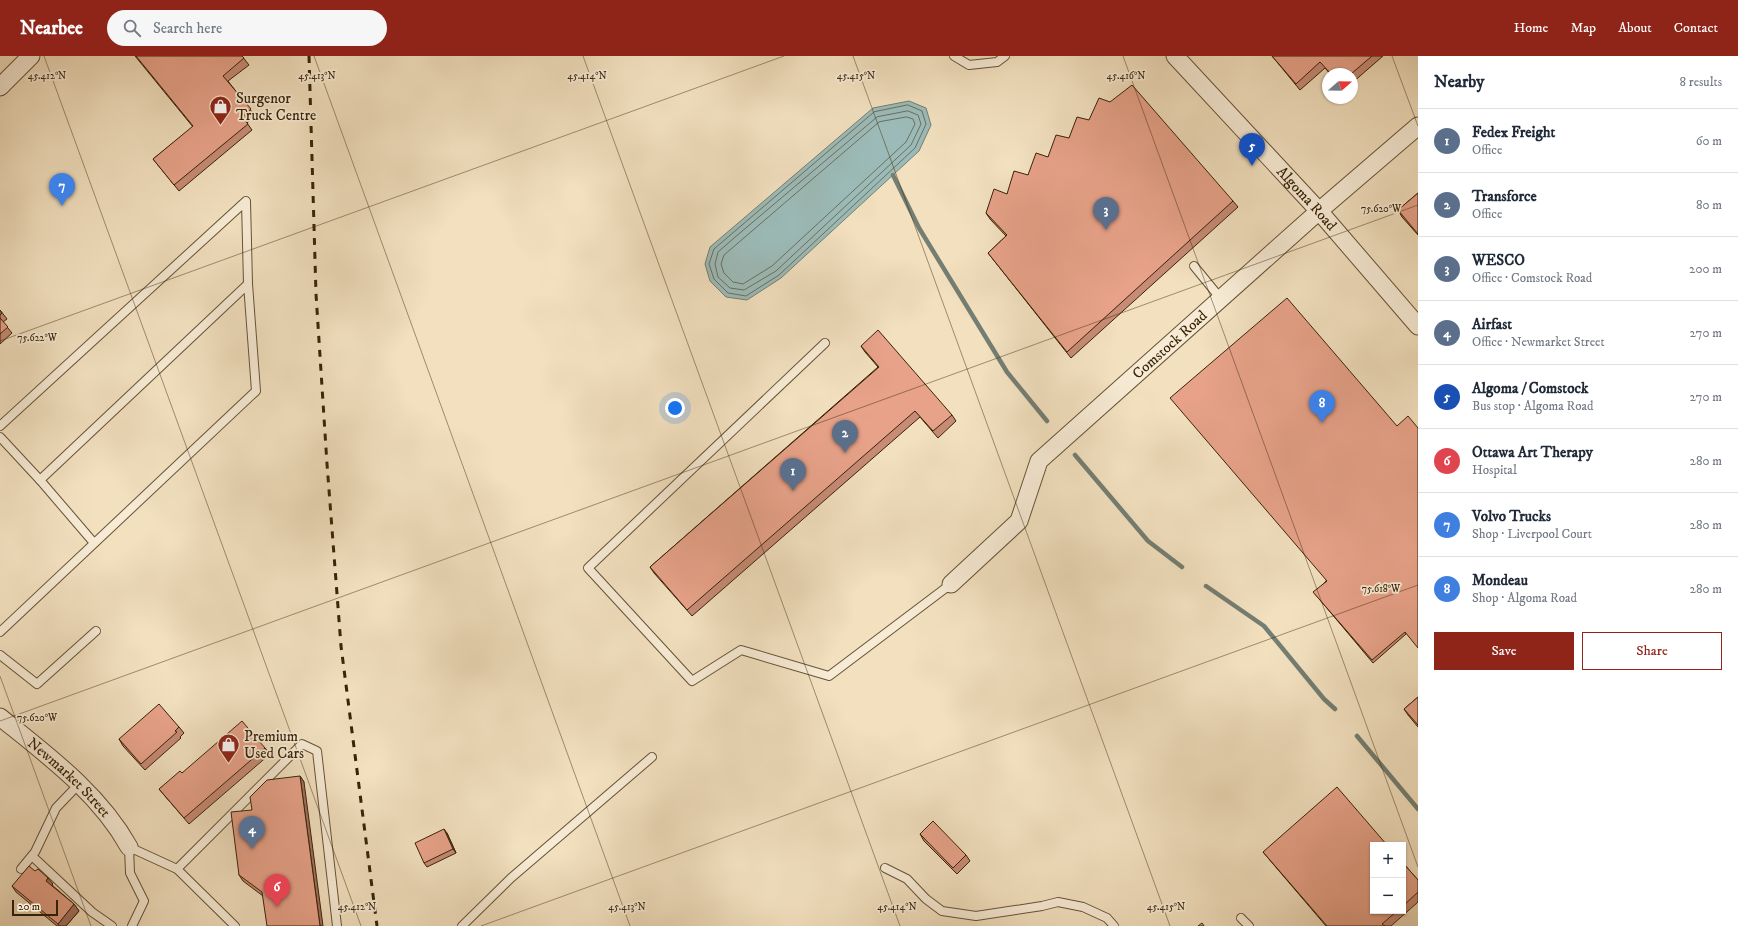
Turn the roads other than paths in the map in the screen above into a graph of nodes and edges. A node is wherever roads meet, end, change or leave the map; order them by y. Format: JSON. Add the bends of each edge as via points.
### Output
{"nodes":[{"id":1,"x":32,"y":56,"type":"edge"},
{"id":2,"x":954,"y":56,"type":"edge"},
{"id":3,"x":1005,"y":56,"type":"edge"},
{"id":4,"x":1175,"y":56,"type":"edge"},
{"id":5,"x":0,"y":87,"type":"edge"},
{"id":6,"x":1418,"y":126,"type":"edge"},
{"id":7,"x":1319,"y":212,"type":"junction"},
{"id":8,"x":1194,"y":266,"type":"dead end"},
{"id":9,"x":248,"y":284,"type":"junction"},
{"id":10,"x":1221,"y":299,"type":"junction"},
{"id":11,"x":1418,"y":326,"type":"edge"},
{"id":12,"x":825,"y":343,"type":"dead end"},
{"id":13,"x":0,"y":426,"type":"edge"},
{"id":14,"x":0,"y":437,"type":"edge"},
{"id":15,"x":40,"y":480,"type":"junction"},
{"id":16,"x":94,"y":543,"type":"junction"},
{"id":17,"x":951,"y":584,"type":"joint"},
{"id":18,"x":96,"y":631,"type":"dead end"},
{"id":19,"x":0,"y":632,"type":"edge"},
{"id":20,"x":0,"y":655,"type":"edge"},
{"id":21,"x":0,"y":716,"type":"edge"},
{"id":22,"x":652,"y":758,"type":"dead end"},
{"id":23,"x":79,"y":784,"type":"junction"},
{"id":24,"x":129,"y":847,"type":"junction"},
{"id":25,"x":32,"y":856,"type":"junction"},
{"id":26,"x":886,"y":868,"type":"dead end"},
{"id":27,"x":21,"y":869,"type":"dead end"},
{"id":28,"x":177,"y":869,"type":"junction"},
{"id":29,"x":1241,"y":918,"type":"dead end"},
{"id":30,"x":112,"y":926,"type":"edge"},
{"id":31,"x":132,"y":926,"type":"edge"},
{"id":32,"x":235,"y":926,"type":"edge"},
{"id":33,"x":337,"y":926,"type":"edge"},
{"id":34,"x":462,"y":926,"type":"edge"},
{"id":35,"x":1114,"y":926,"type":"edge"},
{"id":36,"x":1249,"y":926,"type":"edge"}],
"edges":[{"from":1,"to":5,"type":"street"},
{"from":2,"to":3,"type":"lane","via":[[969,65],[997,62]]},
{"from":4,"to":7,"type":"street","name":"Algoma Road"},
{"from":6,"to":7,"type":"street","name":"Comstock Road"},
{"from":7,"to":10,"type":"street","name":"Comstock Road"},
{"from":7,"to":11,"type":"street","name":"Algoma Road"},
{"from":8,"to":10,"type":"lane"},
{"from":9,"to":13,"type":"lane","via":[[246,201]]},
{"from":9,"to":15,"type":"lane"},
{"from":9,"to":16,"type":"lane","via":[[256,390]]},
{"from":10,"to":17,"type":"street","name":"Comstock Road","via":[[1040,461],[1019,521]]},
{"from":12,"to":17,"type":"lane","via":[[588,568],[692,681],[741,650],[829,676]]},
{"from":14,"to":15,"type":"lane"},
{"from":15,"to":16,"type":"lane"},
{"from":16,"to":19,"type":"lane"},
{"from":18,"to":20,"type":"lane","via":[[37,684]]},
{"from":21,"to":23,"type":"street","name":"Newmarket Street"},
{"from":22,"to":34,"type":"lane","via":[[511,878]]},
{"from":23,"to":24,"type":"street","name":"Newmarket Street","via":[[118,827]]},
{"from":23,"to":25,"type":"lane","via":[[56,808]]},
{"from":24,"to":28,"type":"lane"},
{"from":24,"to":31,"type":"lane","via":[[130,873],[144,901]]},
{"from":25,"to":27,"type":"lane"},
{"from":25,"to":30,"type":"lane","via":[[92,912]]},
{"from":26,"to":35,"type":"lane","via":[[907,879],[942,911],[976,916],[1058,902],[1083,907],[1107,918]]},
{"from":28,"to":32,"type":"lane"},
{"from":28,"to":33,"type":"lane","via":[[302,744],[317,751]]},
{"from":29,"to":36,"type":"lane"}]}
